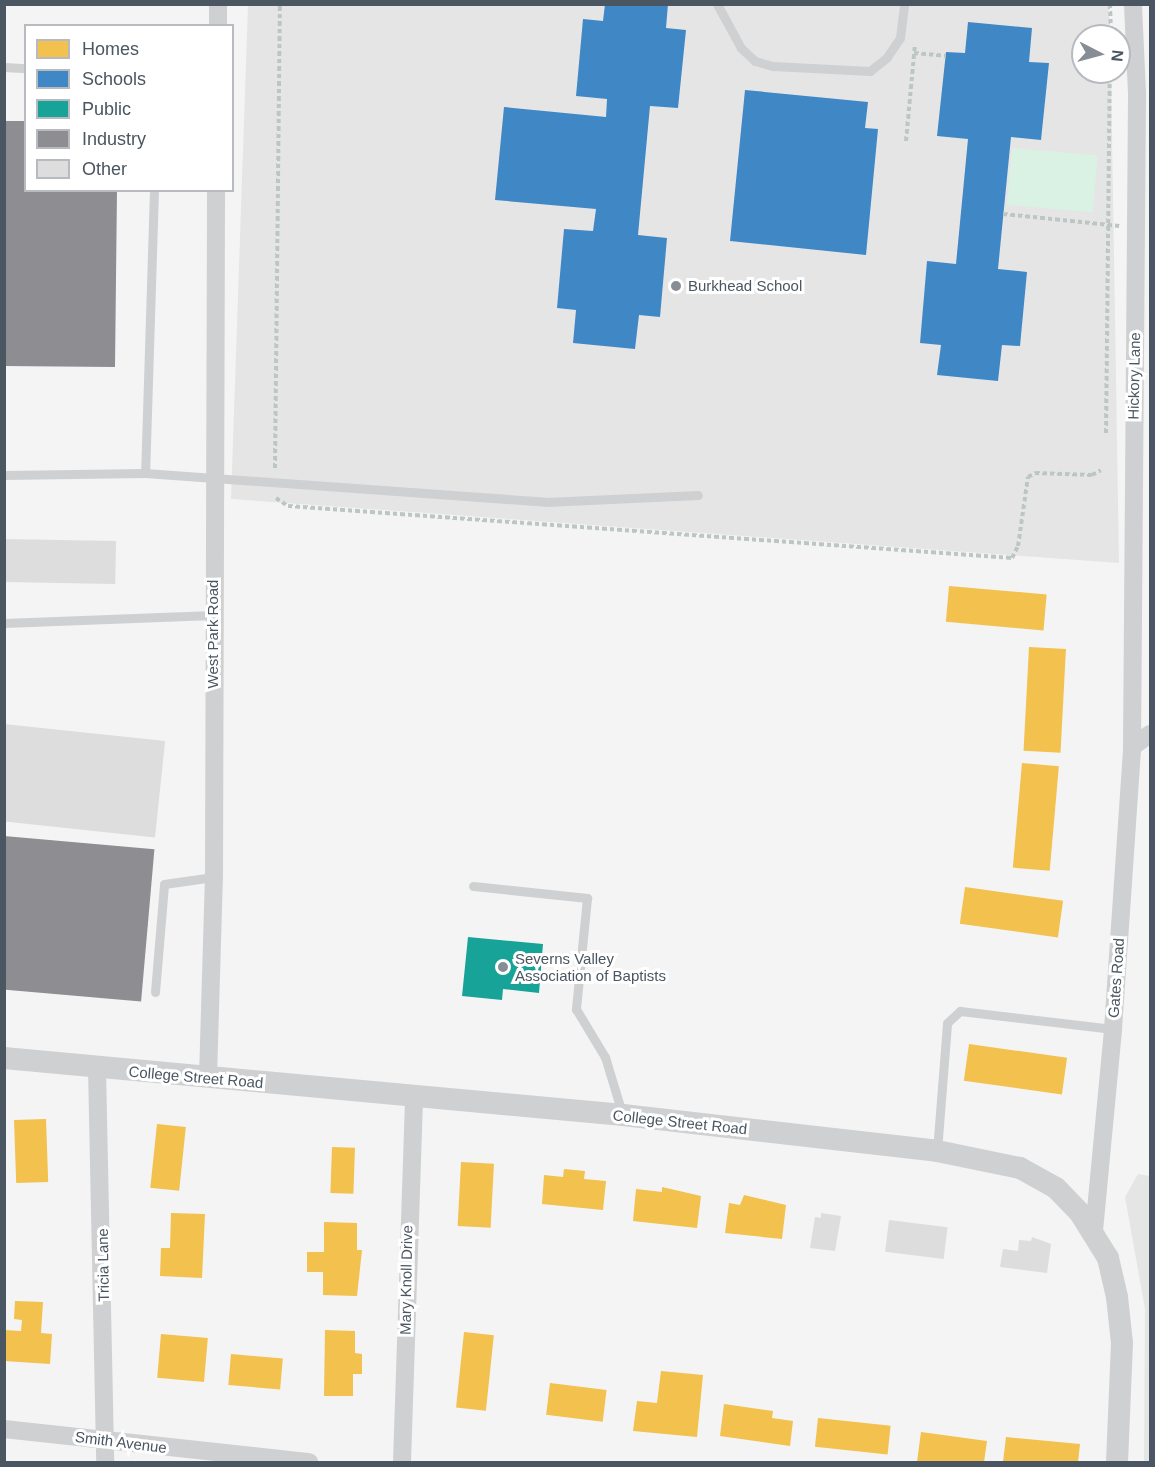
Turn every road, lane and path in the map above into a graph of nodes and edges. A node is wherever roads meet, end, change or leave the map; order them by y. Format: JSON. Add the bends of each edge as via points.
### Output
{"nodes":[{"id":1,"x":218,"y":4,"type":"edge"},
{"id":2,"x":280,"y":4,"type":"edge"},
{"id":3,"x":717,"y":4,"type":"edge"},
{"id":4,"x":904,"y":4,"type":"edge"},
{"id":5,"x":1110,"y":4,"type":"edge"},
{"id":6,"x":1133,"y":4,"type":"edge"},
{"id":7,"x":218,"y":24,"type":"edge"},
{"id":8,"x":1111,"y":24,"type":"edge"},
{"id":9,"x":916,"y":34,"type":"dead end"},
{"id":10,"x":914,"y":53,"type":"junction"},
{"id":11,"x":946,"y":56,"type":"dead end"},
{"id":12,"x":4,"y":67,"type":"edge"},
{"id":13,"x":24,"y":68,"type":"edge"},
{"id":14,"x":1110,"y":84,"type":"edge"},
{"id":15,"x":906,"y":141,"type":"dead end"},
{"id":16,"x":154,"y":192,"type":"edge"},
{"id":17,"x":216,"y":192,"type":"edge"},
{"id":18,"x":1003,"y":214,"type":"dead end"},
{"id":19,"x":1109,"y":225,"type":"junction"},
{"id":20,"x":1126,"y":226,"type":"dead end"},
{"id":21,"x":1106,"y":433,"type":"dead end"},
{"id":22,"x":275,"y":468,"type":"dead end"},
{"id":23,"x":1101,"y":470,"type":"dead end"},
{"id":24,"x":145,"y":473,"type":"junction"},
{"id":25,"x":4,"y":475,"type":"edge"},
{"id":26,"x":213,"y":479,"type":"junction"},
{"id":27,"x":275,"y":495,"type":"dead end"},
{"id":28,"x":698,"y":495,"type":"dead end"},
{"id":29,"x":213,"y":615,"type":"junction"},
{"id":30,"x":4,"y":623,"type":"edge"},
{"id":31,"x":1150,"y":734,"type":"edge"},
{"id":32,"x":1132,"y":747,"type":"junction"},
{"id":33,"x":214,"y":878,"type":"junction"},
{"id":34,"x":473,"y":886,"type":"dead end"},
{"id":35,"x":155,"y":992,"type":"dead end"},
{"id":36,"x":1113,"y":1029,"type":"junction"},
{"id":37,"x":4,"y":1058,"type":"edge"},
{"id":38,"x":97,"y":1068,"type":"junction"},
{"id":39,"x":208,"y":1077,"type":"junction"},
{"id":40,"x":414,"y":1097,"type":"junction"},
{"id":41,"x":623,"y":1115,"type":"junction"},
{"id":42,"x":938,"y":1151,"type":"junction"},
{"id":43,"x":1094,"y":1231,"type":"junction"},
{"id":44,"x":4,"y":1430,"type":"edge"},
{"id":45,"x":105,"y":1441,"type":"junction"},
{"id":46,"x":105,"y":1462,"type":"edge"},
{"id":47,"x":309,"y":1462,"type":"edge"},
{"id":48,"x":402,"y":1462,"type":"edge"},
{"id":49,"x":1117,"y":1462,"type":"edge"}],
"edges":[{"from":1,"to":7,"type":"street"},
{"from":2,"to":22,"type":"path"},
{"from":3,"to":4,"type":"lane","via":[[741,48],[755,61],[773,66],[870,71],[887,57],[900,38]]},
{"from":5,"to":8,"type":"path"},
{"from":6,"to":32,"type":"street","name":"Hickory Lane","via":[[1137,93]]},
{"from":9,"to":10,"type":"path"},
{"from":10,"to":11,"type":"path"},
{"from":10,"to":15,"type":"path"},
{"from":12,"to":13,"type":"lane"},
{"from":14,"to":19,"type":"path"},
{"from":16,"to":24,"type":"lane"},
{"from":17,"to":26,"type":"street","name":"West Park Road"},
{"from":18,"to":19,"type":"path"},
{"from":19,"to":20,"type":"path"},
{"from":19,"to":21,"type":"path"},
{"from":23,"to":27,"type":"path","via":[[1092,475],[1035,473],[1028,477],[1018,546],[1012,558],[288,506]]},
{"from":24,"to":25,"type":"lane"},
{"from":24,"to":26,"type":"lane"},
{"from":26,"to":28,"type":"lane","via":[[546,502]]},
{"from":26,"to":29,"type":"street","name":"West Park Road"},
{"from":29,"to":30,"type":"lane"},
{"from":29,"to":33,"type":"street","name":"West Park Road"},
{"from":31,"to":32,"type":"street"},
{"from":32,"to":36,"type":"street","name":"Gates Road"},
{"from":33,"to":35,"type":"lane","via":[[164,884]]},
{"from":33,"to":39,"type":"street","name":"West Park Road"},
{"from":34,"to":41,"type":"lane","via":[[587,898],[576,1009],[605,1057]]},
{"from":36,"to":42,"type":"lane","via":[[960,1011],[947,1023]]},
{"from":36,"to":43,"type":"street","name":"Gates Road"},
{"from":37,"to":38,"type":"street","name":"College Street Road"},
{"from":38,"to":39,"type":"street","name":"College Street Road"},
{"from":38,"to":45,"type":"street","name":"Tricia Lane"},
{"from":39,"to":40,"type":"street","name":"College Street Road"},
{"from":40,"to":41,"type":"street","name":"College Street Road"},
{"from":40,"to":48,"type":"street","name":"Mary Knoll Drive","via":[[406,1229]]},
{"from":41,"to":42,"type":"street","name":"College Street Road"},
{"from":42,"to":43,"type":"street","name":"College Street Road","via":[[1020,1168],[1056,1188]]},
{"from":43,"to":49,"type":"street","name":"College Street Road","via":[[1110,1267],[1122,1343]]},
{"from":44,"to":45,"type":"street","name":"Smith Avenue"},
{"from":45,"to":46,"type":"street","name":"Tricia Lane"},
{"from":45,"to":47,"type":"street","name":"Smith Avenue"}]}
